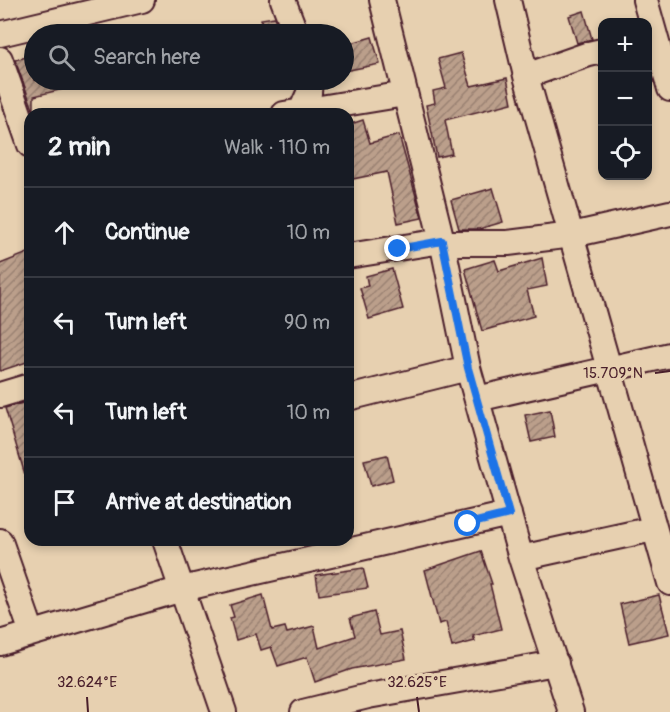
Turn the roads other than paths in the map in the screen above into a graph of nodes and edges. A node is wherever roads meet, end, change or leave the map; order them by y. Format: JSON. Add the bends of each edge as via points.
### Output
{"nodes":[{"id":1,"x":142,"y":0,"type":"edge"},
{"id":2,"x":283,"y":0,"type":"edge"},
{"id":3,"x":382,"y":0,"type":"edge"},
{"id":4,"x":508,"y":0,"type":"edge"},
{"id":5,"x":645,"y":0,"type":"edge"},
{"id":6,"x":648,"y":18,"type":"edge"},
{"id":7,"x":42,"y":24,"type":"edge"},
{"id":8,"x":292,"y":24,"type":"edge"},
{"id":9,"x":24,"y":28,"type":"edge"},
{"id":10,"x":0,"y":34,"type":"edge"},
{"id":11,"x":652,"y":43,"type":"edge"},
{"id":12,"x":598,"y":52,"type":"edge"},
{"id":13,"x":0,"y":59,"type":"edge"},
{"id":14,"x":526,"y":76,"type":"junction"},
{"id":15,"x":670,"y":89,"type":"edge"},
{"id":16,"x":309,"y":90,"type":"edge"},
{"id":17,"x":405,"y":94,"type":"junction"},
{"id":18,"x":296,"y":108,"type":"edge"},
{"id":19,"x":317,"y":108,"type":"edge"},
{"id":20,"x":24,"y":117,"type":"edge"},
{"id":21,"x":670,"y":213,"type":"edge"},
{"id":22,"x":572,"y":235,"type":"junction"},
{"id":23,"x":442,"y":241,"type":"junction"},
{"id":24,"x":354,"y":255,"type":"edge"},
{"id":25,"x":670,"y":355,"type":"edge"},
{"id":26,"x":468,"y":368,"type":"junction"},
{"id":27,"x":610,"y":368,"type":"junction"},
{"id":28,"x":24,"y":388,"type":"edge"},
{"id":29,"x":0,"y":395,"type":"edge"},
{"id":30,"x":354,"y":396,"type":"edge"},
{"id":31,"x":477,"y":399,"type":"junction"},
{"id":32,"x":509,"y":514,"type":"junction"},
{"id":33,"x":653,"y":529,"type":"junction"},
{"id":34,"x":0,"y":541,"type":"edge"},
{"id":35,"x":167,"y":546,"type":"edge"},
{"id":36,"x":521,"y":558,"type":"junction"},
{"id":37,"x":670,"y":583,"type":"edge"},
{"id":38,"x":182,"y":589,"type":"junction"},
{"id":39,"x":32,"y":633,"type":"junction"},
{"id":40,"x":0,"y":643,"type":"edge"},
{"id":41,"x":556,"y":663,"type":"junction"},
{"id":42,"x":224,"y":712,"type":"edge"},
{"id":43,"x":303,"y":712,"type":"edge"},
{"id":44,"x":572,"y":712,"type":"edge"}],
"edges":[{"from":1,"to":7,"type":"street"},
{"from":2,"to":8,"type":"street"},
{"from":3,"to":17,"type":"street"},
{"from":4,"to":14,"type":"street"},
{"from":5,"to":6,"type":"street"},
{"from":9,"to":10,"type":"street"},
{"from":11,"to":15,"type":"street"},
{"from":12,"to":14,"type":"street"},
{"from":13,"to":20,"type":"street"},
{"from":14,"to":22,"type":"street"},
{"from":16,"to":18,"type":"street"},
{"from":17,"to":19,"type":"street"},
{"from":17,"to":23,"type":"street"},
{"from":21,"to":22,"type":"street"},
{"from":22,"to":23,"type":"street","via":[[508,243]]},
{"from":22,"to":27,"type":"street"},
{"from":23,"to":24,"type":"street"},
{"from":23,"to":26,"type":"street"},
{"from":25,"to":27,"type":"street"},
{"from":26,"to":30,"type":"street"},
{"from":26,"to":31,"type":"street"},
{"from":27,"to":31,"type":"street"},
{"from":27,"to":33,"type":"street"},
{"from":28,"to":29,"type":"street"},
{"from":31,"to":32,"type":"street"},
{"from":32,"to":36,"type":"street"},
{"from":32,"to":38,"type":"street"},
{"from":33,"to":36,"type":"street"},
{"from":33,"to":37,"type":"street"},
{"from":34,"to":39,"type":"street"},
{"from":35,"to":38,"type":"street"},
{"from":36,"to":41,"type":"street"},
{"from":38,"to":39,"type":"street"},
{"from":38,"to":42,"type":"street"},
{"from":39,"to":40,"type":"street"},
{"from":41,"to":43,"type":"street","via":[[368,696]]},
{"from":41,"to":44,"type":"street"}]}
